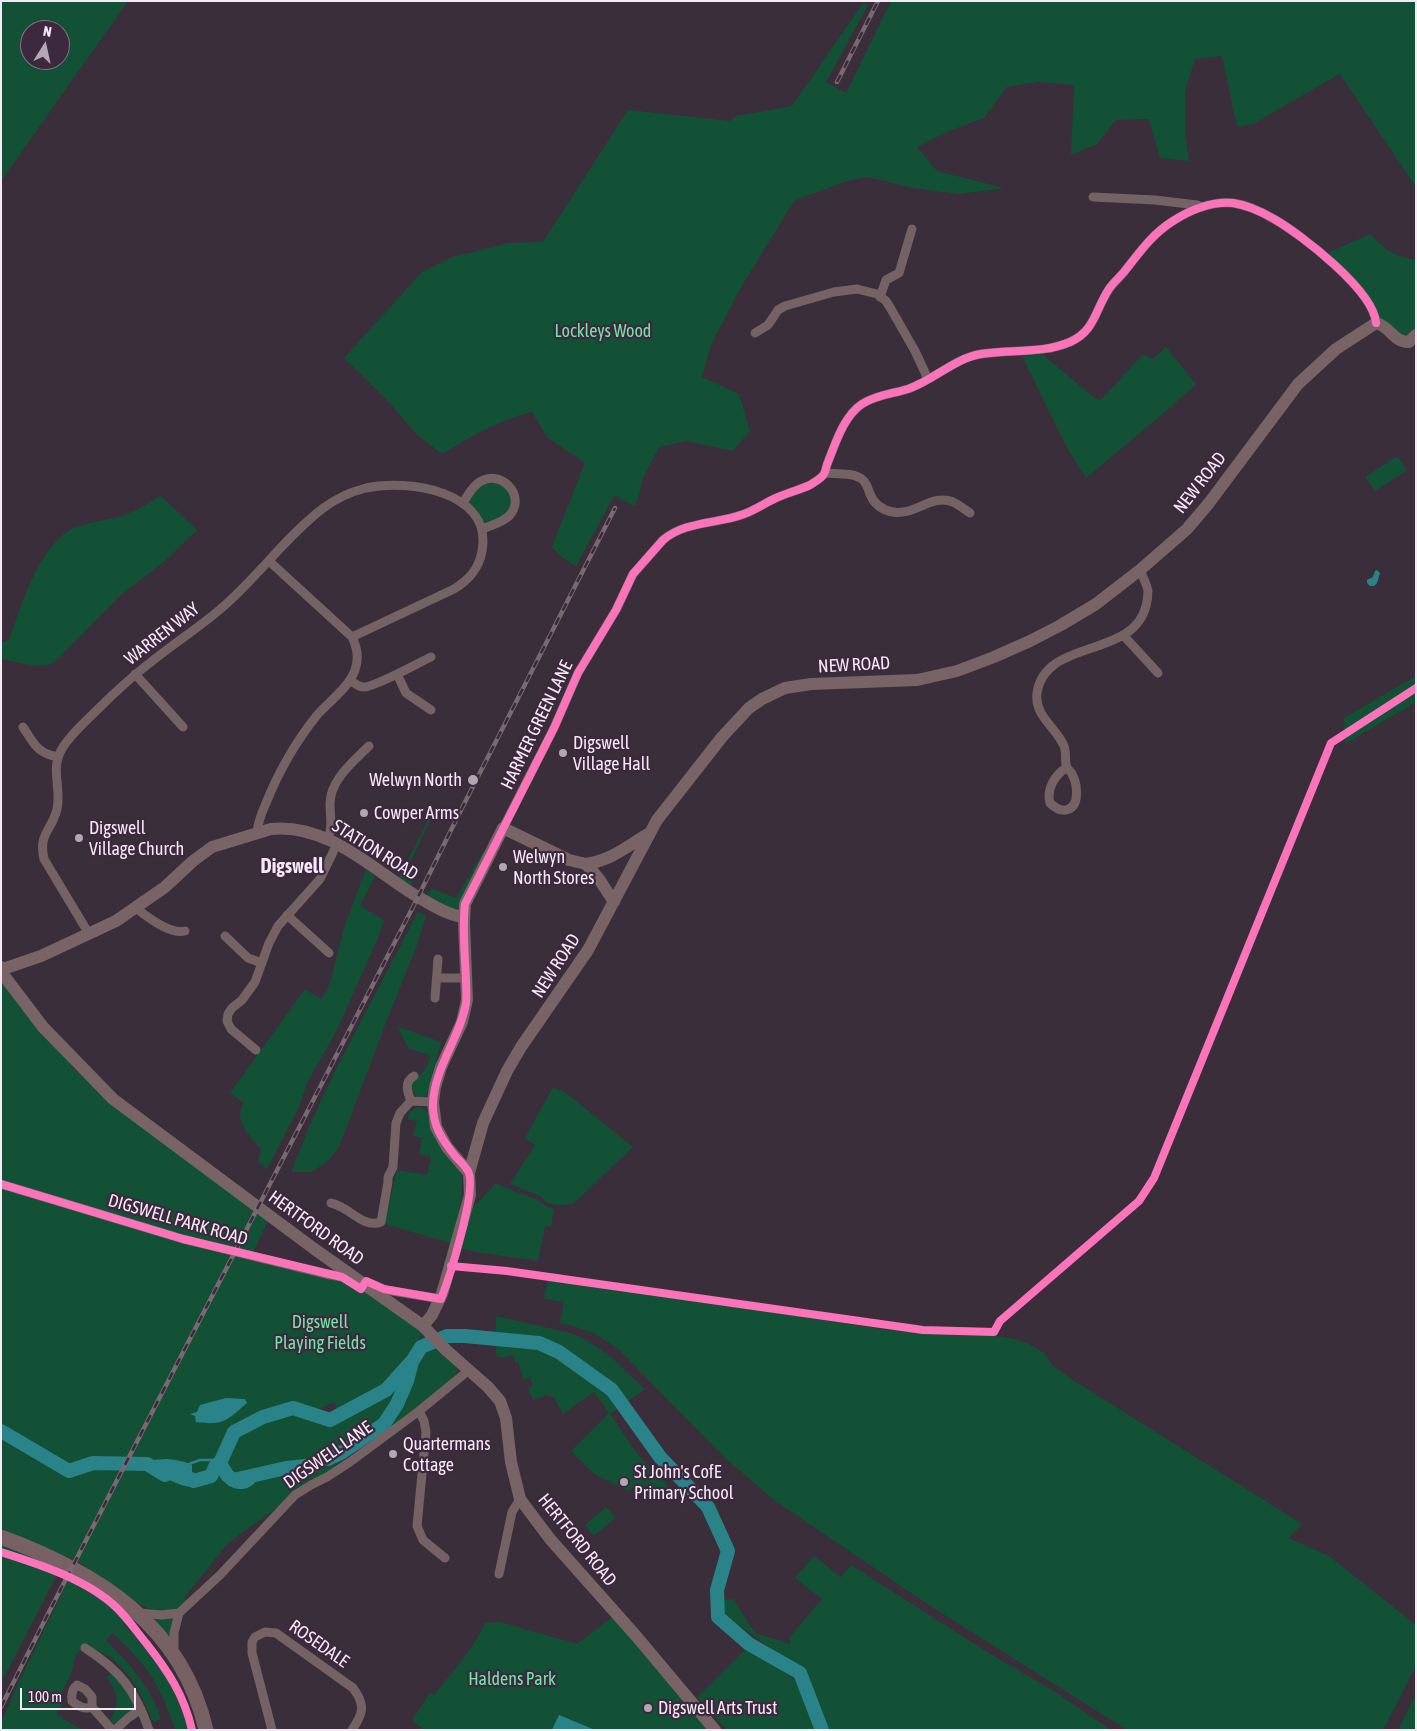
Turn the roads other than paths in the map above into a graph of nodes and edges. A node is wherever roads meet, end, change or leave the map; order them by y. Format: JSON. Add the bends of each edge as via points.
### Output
{"nodes":[{"id":1,"x":1094,"y":197,"type":"dead end"},
{"id":2,"x":1202,"y":207,"type":"junction"},
{"id":3,"x":912,"y":229,"type":"dead end"},
{"id":4,"x":880,"y":297,"type":"junction"},
{"id":5,"x":1376,"y":323,"type":"junction"},
{"id":6,"x":755,"y":333,"type":"dead end"},
{"id":7,"x":1414,"y":340,"type":"edge"},
{"id":8,"x":928,"y":380,"type":"junction"},
{"id":9,"x":825,"y":473,"type":"junction"},
{"id":10,"x":464,"y":503,"type":"junction"},
{"id":11,"x":970,"y":513,"type":"dead end"},
{"id":12,"x":482,"y":529,"type":"junction"},
{"id":13,"x":269,"y":561,"type":"junction"},
{"id":14,"x":1140,"y":570,"type":"junction"},
{"id":15,"x":1124,"y":636,"type":"junction"},
{"id":16,"x":352,"y":637,"type":"junction"},
{"id":17,"x":430,"y":657,"type":"dead end"},
{"id":18,"x":1158,"y":673,"type":"dead end"},
{"id":19,"x":135,"y":674,"type":"junction"},
{"id":20,"x":397,"y":674,"type":"junction"},
{"id":21,"x":350,"y":680,"type":"junction"},
{"id":22,"x":431,"y":710,"type":"dead end"},
{"id":23,"x":23,"y":727,"type":"dead end"},
{"id":24,"x":183,"y":727,"type":"dead end"},
{"id":25,"x":369,"y":746,"type":"dead end"},
{"id":26,"x":58,"y":758,"type":"junction"},
{"id":27,"x":1067,"y":767,"type":"junction"},
{"id":28,"x":503,"y":828,"type":"junction"},
{"id":29,"x":258,"y":832,"type":"junction"},
{"id":30,"x":649,"y":834,"type":"junction"},
{"id":31,"x":332,"y":842,"type":"junction"},
{"id":32,"x":586,"y":864,"type":"junction"},
{"id":33,"x":614,"y":902,"type":"junction"},
{"id":34,"x":136,"y":908,"type":"junction"},
{"id":35,"x":287,"y":915,"type":"junction"},
{"id":36,"x":464,"y":917,"type":"junction"},
{"id":37,"x":185,"y":931,"type":"dead end"},
{"id":38,"x":89,"y":934,"type":"junction"},
{"id":39,"x":225,"y":936,"type":"dead end"},
{"id":40,"x":329,"y":953,"type":"dead end"},
{"id":41,"x":438,"y":959,"type":"dead end"},
{"id":42,"x":262,"y":963,"type":"junction"},
{"id":43,"x":2,"y":968,"type":"edge"},
{"id":44,"x":438,"y":978,"type":"junction"},
{"id":45,"x":466,"y":978,"type":"junction"},
{"id":46,"x":435,"y":998,"type":"dead end"},
{"id":47,"x":256,"y":1050,"type":"dead end"},
{"id":48,"x":414,"y":1076,"type":"dead end"},
{"id":49,"x":410,"y":1101,"type":"junction"},
{"id":50,"x":433,"y":1102,"type":"junction"},
{"id":51,"x":469,"y":1172,"type":"junction"},
{"id":52,"x":1,"y":1184,"type":"edge"},
{"id":53,"x":331,"y":1203,"type":"dead end"},
{"id":54,"x":349,"y":1274,"type":"junction"},
{"id":55,"x":392,"y":1291,"type":"dead end"},
{"id":56,"x":440,"y":1299,"type":"junction"},
{"id":57,"x":423,"y":1326,"type":"junction"},
{"id":58,"x":463,"y":1375,"type":"dead end"},
{"id":59,"x":419,"y":1411,"type":"junction"},
{"id":60,"x":520,"y":1498,"type":"junction"},
{"id":61,"x":1,"y":1537,"type":"edge"},
{"id":62,"x":445,"y":1558,"type":"dead end"},
{"id":63,"x":499,"y":1574,"type":"dead end"},
{"id":64,"x":139,"y":1613,"type":"junction"},
{"id":65,"x":179,"y":1614,"type":"junction"},
{"id":66,"x":85,"y":1648,"type":"dead end"},
{"id":67,"x":174,"y":1655,"type":"junction"},
{"id":68,"x":92,"y":1707,"type":"dead end"},
{"id":69,"x":142,"y":1710,"type":"junction"},
{"id":70,"x":113,"y":1730,"type":"edge"},
{"id":71,"x":149,"y":1730,"type":"edge"},
{"id":72,"x":206,"y":1730,"type":"edge"},
{"id":73,"x":272,"y":1730,"type":"edge"},
{"id":74,"x":352,"y":1730,"type":"edge"},
{"id":75,"x":715,"y":1730,"type":"edge"}],
"edges":[{"from":1,"to":2,"type":"street","via":[[1155,200]]},
{"from":2,"to":5,"type":"street","via":[[1221,203],[1244,206],[1286,226],[1354,284],[1376,315]]},
{"from":2,"to":8,"type":"street","via":[[1158,231],[1109,289],[1087,331],[1080,337],[1052,347],[978,354]]},
{"from":3,"to":4,"type":"street","via":[[899,273],[886,280]]},
{"from":4,"to":6,"type":"street","via":[[857,289],[785,306],[778,310],[768,325]]},
{"from":4,"to":8,"type":"street","via":[[891,309],[915,350]]},
{"from":5,"to":7,"type":"street","via":[[1384,326],[1398,340]]},
{"from":5,"to":14,"type":"street","name":"NEW ROAD","via":[[1336,349],[1298,384],[1187,529]]},
{"from":8,"to":9,"type":"street","via":[[876,396],[856,409],[842,431]]},
{"from":9,"to":11,"type":"street","via":[[862,479],[873,500],[885,510],[909,511],[928,502],[943,500],[954,502]]},
{"from":9,"to":28,"type":"street","name":"HARMER GREEN LANE","via":[[809,485],[778,496],[744,514],[682,528],[663,540],[633,574],[616,610],[578,673]]},
{"from":10,"to":12,"type":"street"},
{"from":10,"to":12,"type":"street","via":[[471,490],[484,480],[499,479],[510,486],[515,500],[512,513]]},
{"from":10,"to":13,"type":"street","name":"WARREN WAY","via":[[412,486],[366,488],[336,499],[323,508]]},
{"from":12,"to":16,"type":"street","via":[[483,548],[479,564],[463,584]]},
{"from":13,"to":16,"type":"street"},
{"from":13,"to":19,"type":"street","name":"WARREN WAY","via":[[224,606]]},
{"from":14,"to":15,"type":"street","via":[[1148,591],[1144,616]]},
{"from":14,"to":30,"type":"street","name":"NEW ROAD","via":[[1096,604],[1061,625],[957,671],[917,680],[811,684],[785,688],[762,699],[748,708],[722,737]]},
{"from":15,"to":18,"type":"street"},
{"from":15,"to":27,"type":"street","via":[[1051,666],[1040,683],[1038,706],[1059,736]]},
{"from":16,"to":21,"type":"street","via":[[357,658]]},
{"from":17,"to":20,"type":"street"},
{"from":19,"to":24,"type":"street"},
{"from":19,"to":26,"type":"street","name":"WARREN WAY","via":[[78,729]]},
{"from":20,"to":21,"type":"street","via":[[366,687]]},
{"from":20,"to":22,"type":"street","via":[[406,693]]},
{"from":21,"to":29,"type":"street","via":[[318,715],[288,756],[262,814]]},
{"from":23,"to":26,"type":"street","via":[[39,751]]},
{"from":25,"to":31,"type":"street","via":[[333,787],[330,804]]},
{"from":26,"to":38,"type":"street","name":"WARREN WAY","via":[[57,810],[43,838],[42,848],[44,859]]},
{"from":27,"to":27,"type":"street","via":[[1074,780],[1076,797],[1072,807],[1060,810],[1050,803],[1049,792],[1051,784]]},
{"from":28,"to":32,"type":"street","via":[[568,860]]},
{"from":28,"to":36,"type":"street","name":"HARMER GREEN LANE","via":[[465,904]]},
{"from":29,"to":31,"type":"street","name":"STATION ROAD","via":[[292,828]]},
{"from":29,"to":34,"type":"street","name":"STATION ROAD","via":[[202,853]]},
{"from":30,"to":32,"type":"street","via":[[613,857]]},
{"from":30,"to":33,"type":"street","name":"NEW ROAD"},
{"from":31,"to":35,"type":"street","via":[[320,879]]},
{"from":31,"to":36,"type":"street","name":"STATION ROAD","via":[[430,904],[454,916]]},
{"from":32,"to":33,"type":"street"},
{"from":33,"to":51,"type":"street","name":"NEW ROAD","via":[[588,950],[507,1071],[483,1124]]},
{"from":34,"to":37,"type":"street","via":[[169,929]]},
{"from":34,"to":38,"type":"street","name":"STATION ROAD"},
{"from":35,"to":40,"type":"street"},
{"from":35,"to":42,"type":"street","via":[[278,926]]},
{"from":36,"to":45,"type":"street","name":"HARMER GREEN LANE"},
{"from":38,"to":43,"type":"street","name":"STATION ROAD","via":[[41,956]]},
{"from":39,"to":42,"type":"street","via":[[248,958]]},
{"from":41,"to":44,"type":"street"},
{"from":42,"to":47,"type":"street","via":[[252,987],[229,1011],[227,1018],[232,1029]]},
{"from":43,"to":54,"type":"street","name":"HERTFORD ROAD","via":[[43,1027],[113,1099]]},
{"from":44,"to":45,"type":"street"},
{"from":44,"to":46,"type":"street"},
{"from":45,"to":50,"type":"street","name":"HARMER GREEN LANE","via":[[467,1000],[462,1022],[441,1067]]},
{"from":48,"to":49,"type":"street","via":[[407,1086]]},
{"from":49,"to":50,"type":"street"},
{"from":49,"to":53,"type":"street","via":[[396,1123],[393,1167],[388,1177],[380,1222],[367,1223],[341,1205]]},
{"from":50,"to":51,"type":"street","name":"HARMER GREEN LANE","via":[[440,1135]]},
{"from":51,"to":56,"type":"street","via":[[469,1201]]},
{"from":52,"to":54,"type":"street","name":"DIGSWELL PARK ROAD","via":[[183,1239],[325,1274],[342,1277]]},
{"from":54,"to":57,"type":"street","name":"HERTFORD ROAD"},
{"from":55,"to":56,"type":"street"},
{"from":56,"to":57,"type":"street"},
{"from":57,"to":60,"type":"street","name":"HERTFORD ROAD","via":[[500,1401]]},
{"from":58,"to":59,"type":"street","name":"DIGSWELL LANE"},
{"from":59,"to":62,"type":"street","via":[[426,1432],[417,1526],[423,1540]]},
{"from":59,"to":65,"type":"street","name":"DIGSWELL LANE","via":[[327,1478],[295,1495]]},
{"from":60,"to":63,"type":"street","via":[[512,1512]]},
{"from":60,"to":75,"type":"street","name":"HERTFORD ROAD","via":[[550,1539]]},
{"from":61,"to":64,"type":"main road","via":[[79,1572]]},
{"from":64,"to":65,"type":"street"},
{"from":64,"to":67,"type":"main road"},
{"from":65,"to":67,"type":"street","via":[[174,1633]]},
{"from":66,"to":69,"type":"street","via":[[116,1671]]},
{"from":67,"to":72,"type":"main road","via":[[196,1698]]},
{"from":68,"to":70,"type":"street"},
{"from":69,"to":70,"type":"street"},
{"from":69,"to":71,"type":"street"},
{"from":73,"to":74,"type":"street","name":"ROSEDALE","via":[[252,1653],[252,1642],[265,1632],[280,1635],[353,1688],[361,1700],[362,1710]]}]}
